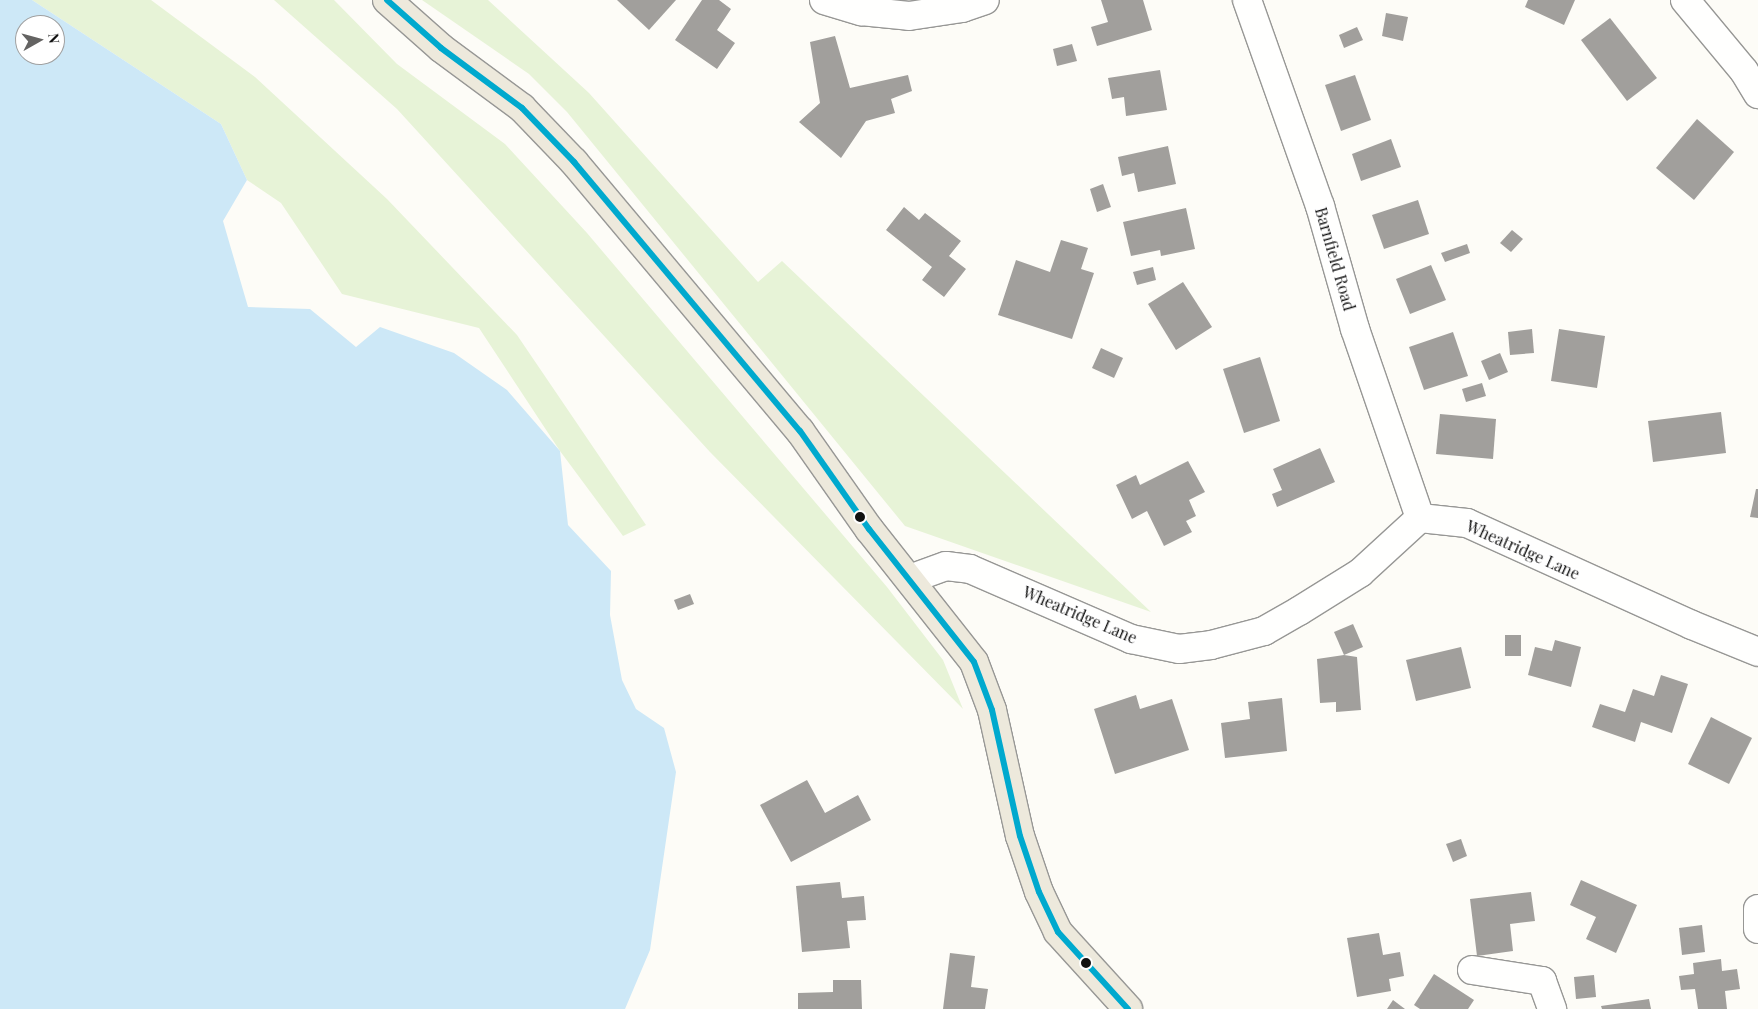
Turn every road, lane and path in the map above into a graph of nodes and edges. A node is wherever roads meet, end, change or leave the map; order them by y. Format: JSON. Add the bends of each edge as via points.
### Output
{"nodes":[{"id":1,"x":387,"y":0,"type":"edge"},
{"id":2,"x":824,"y":0,"type":"edge"},
{"id":3,"x":985,"y":0,"type":"edge"},
{"id":4,"x":1247,"y":0,"type":"edge"},
{"id":5,"x":1686,"y":0,"type":"edge"},
{"id":6,"x":1758,"y":94,"type":"edge"},
{"id":7,"x":1420,"y":518,"type":"junction"},
{"id":8,"x":910,"y":579,"type":"junction"},
{"id":9,"x":1758,"y":652,"type":"edge"},
{"id":10,"x":1758,"y":909,"type":"edge"},
{"id":11,"x":1758,"y":929,"type":"edge"},
{"id":12,"x":1472,"y":970,"type":"dead end"},
{"id":13,"x":1117,"y":1005,"type":"edge"},
{"id":14,"x":1552,"y":1009,"type":"edge"}],
"edges":[{"from":1,"to":8,"type":"main road","via":[[440,48],[522,108],[574,162],[800,431],[869,529]]},
{"from":2,"to":3,"type":"street","via":[[861,11],[909,16],[962,8]]},
{"from":4,"to":7,"type":"street","name":"Barnfield Road","via":[[1320,206],[1355,330]]},
{"from":5,"to":6,"type":"street","via":[[1744,71]]},
{"from":7,"to":8,"type":"street","name":"Wheatridge Lane","via":[[1360,574],[1264,631],[1211,645],[1180,649],[1131,639],[970,569],[946,566]]},
{"from":7,"to":9,"type":"street","name":"Wheatridge Lane","via":[[1467,523]]},
{"from":8,"to":13,"type":"main road","via":[[974,662],[992,710],[1032,877],[1058,932]]},
{"from":10,"to":11,"type":"street"},
{"from":12,"to":14,"type":"street","via":[[1542,981]]}]}
